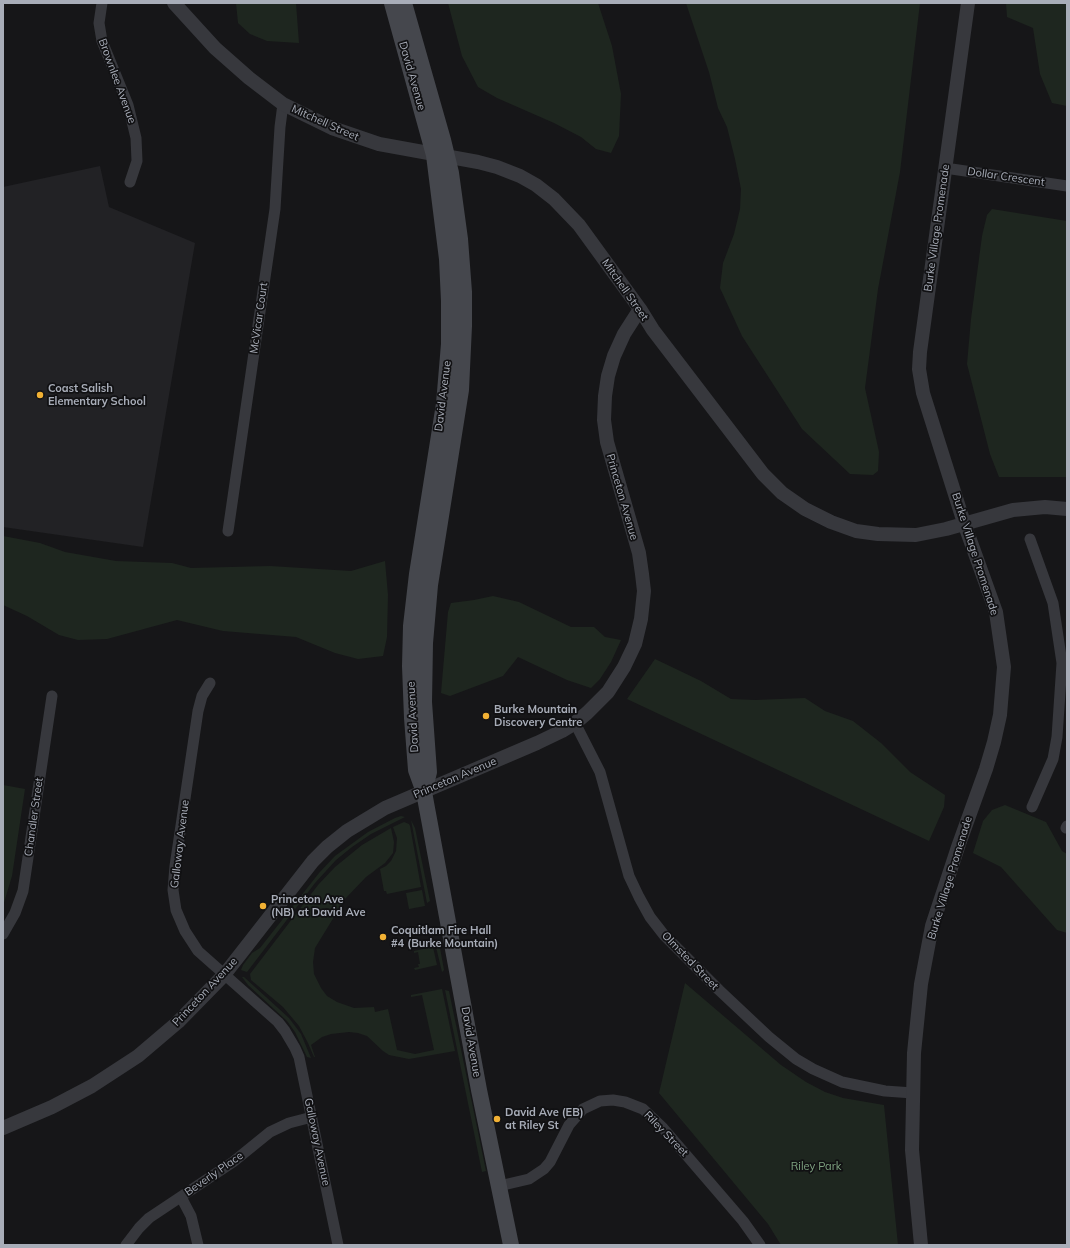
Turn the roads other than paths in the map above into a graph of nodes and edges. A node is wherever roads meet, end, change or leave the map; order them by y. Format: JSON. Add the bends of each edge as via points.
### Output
{"nodes":[{"id":1,"x":102,"y":3,"type":"edge"},
{"id":2,"x":174,"y":3,"type":"edge"},
{"id":3,"x":392,"y":3,"type":"edge"},
{"id":4,"x":404,"y":3,"type":"edge"},
{"id":5,"x":968,"y":3,"type":"edge"},
{"id":6,"x":283,"y":104,"type":"junction"},
{"id":7,"x":441,"y":156,"type":"junction"},
{"id":8,"x":945,"y":168,"type":"junction"},
{"id":9,"x":130,"y":182,"type":"dead end"},
{"id":10,"x":1067,"y":186,"type":"edge"},
{"id":11,"x":640,"y":309,"type":"junction"},
{"id":12,"x":1067,"y":509,"type":"edge"},
{"id":13,"x":964,"y":523,"type":"junction"},
{"id":14,"x":228,"y":531,"type":"dead end"},
{"id":15,"x":1030,"y":539,"type":"dead end"},
{"id":16,"x":1064,"y":663,"type":"edge"},
{"id":17,"x":210,"y":683,"type":"dead end"},
{"id":18,"x":52,"y":696,"type":"dead end"},
{"id":19,"x":575,"y":723,"type":"junction"},
{"id":20,"x":424,"y":792,"type":"junction"},
{"id":21,"x":1032,"y":807,"type":"dead end"},
{"id":22,"x":3,"y":934,"type":"edge"},
{"id":23,"x":224,"y":975,"type":"junction"},
{"id":24,"x":913,"y":1093,"type":"junction"},
{"id":25,"x":312,"y":1117,"type":"junction"},
{"id":26,"x":3,"y":1128,"type":"edge"},
{"id":27,"x":499,"y":1186,"type":"junction"},
{"id":28,"x":181,"y":1197,"type":"junction"},
{"id":29,"x":126,"y":1245,"type":"edge"},
{"id":30,"x":198,"y":1245,"type":"edge"},
{"id":31,"x":338,"y":1245,"type":"edge"},
{"id":32,"x":511,"y":1245,"type":"edge"},
{"id":33,"x":760,"y":1245,"type":"edge"},
{"id":34,"x":920,"y":1245,"type":"edge"}],
"edges":[{"from":1,"to":9,"type":"street","name":"Brownlee Avenue","via":[[99,23],[102,41],[128,104],[135,132],[136,161]]},
{"from":2,"to":6,"type":"street","name":"Mitchell Street","via":[[215,48]]},
{"from":3,"to":7,"type":"main road","name":"David Avenue"},
{"from":4,"to":7,"type":"main road","name":"David Avenue"},
{"from":5,"to":8,"type":"street","name":"Burke Village Promenade"},
{"from":6,"to":7,"type":"street","name":"Mitchell Street","via":[[356,137]]},
{"from":6,"to":14,"type":"street","name":"McVicar Court","via":[[275,209]]},
{"from":7,"to":11,"type":"street","name":"Mitchell Street","via":[[497,167],[536,185],[554,199],[579,225]]},
{"from":7,"to":20,"type":"main road","name":"David Avenue","via":[[454,191],[464,292],[464,333],[460,390],[426,620],[424,702],[429,772]]},
{"from":8,"to":10,"type":"street","name":"Dollar Crescent"},
{"from":8,"to":13,"type":"street","name":"Burke Village Promenade","via":[[919,369],[923,393]]},
{"from":11,"to":13,"type":"street","name":"Mitchell Street","via":[[653,330],[763,474],[805,509],[856,531],[878,534],[916,535]]},
{"from":11,"to":19,"type":"street","name":"Princeton Avenue","via":[[619,345],[610,369],[604,415],[609,452],[640,560],[644,591],[641,619],[632,649],[617,680],[597,704]]},
{"from":12,"to":13,"type":"street","name":"Mitchell Street","via":[[1045,507],[1013,510]]},
{"from":13,"to":24,"type":"street","name":"Burke Village Promenade","via":[[996,612],[1004,667],[1000,715],[986,769],[932,926],[921,984]]},
{"from":15,"to":16,"type":"street","via":[[1053,603]]},
{"from":16,"to":21,"type":"street","via":[[1053,759]]},
{"from":17,"to":23,"type":"street","name":"Galloway Avenue","via":[[202,696],[198,711],[173,890],[180,921],[189,940]]},
{"from":18,"to":22,"type":"street","name":"Chandler Street","via":[[24,885],[15,913]]},
{"from":19,"to":20,"type":"street","name":"Princeton Avenue","via":[[537,743]]},
{"from":19,"to":24,"type":"street","name":"Olmsted Street","via":[[600,772],[630,876],[650,917],[664,935],[769,1037],[796,1059],[842,1082],[885,1091]]},
{"from":20,"to":23,"type":"street","name":"Princeton Avenue","via":[[368,817],[327,847],[300,876]]},
{"from":20,"to":27,"type":"main road","name":"David Avenue"},
{"from":23,"to":25,"type":"street","name":"Galloway Avenue","via":[[278,1022],[290,1039],[299,1057]]},
{"from":23,"to":26,"type":"street","name":"Princeton Avenue","via":[[178,1022],[138,1056],[71,1098]]},
{"from":24,"to":34,"type":"street","name":"Burke Village Promenade","via":[[912,1150]]},
{"from":25,"to":28,"type":"street","name":"Beverly Place","via":[[288,1123],[270,1132]]},
{"from":25,"to":31,"type":"street","name":"Galloway Avenue"},
{"from":27,"to":32,"type":"main road","name":"David Avenue"},
{"from":27,"to":33,"type":"street","name":"Riley Street","via":[[529,1179],[541,1172],[550,1162],[572,1120],[583,1109],[600,1102],[625,1102],[643,1109],[663,1128],[743,1221]]},
{"from":28,"to":29,"type":"street","name":"Beverly Place","via":[[148,1218]]},
{"from":28,"to":30,"type":"street","via":[[191,1216]]}]}
